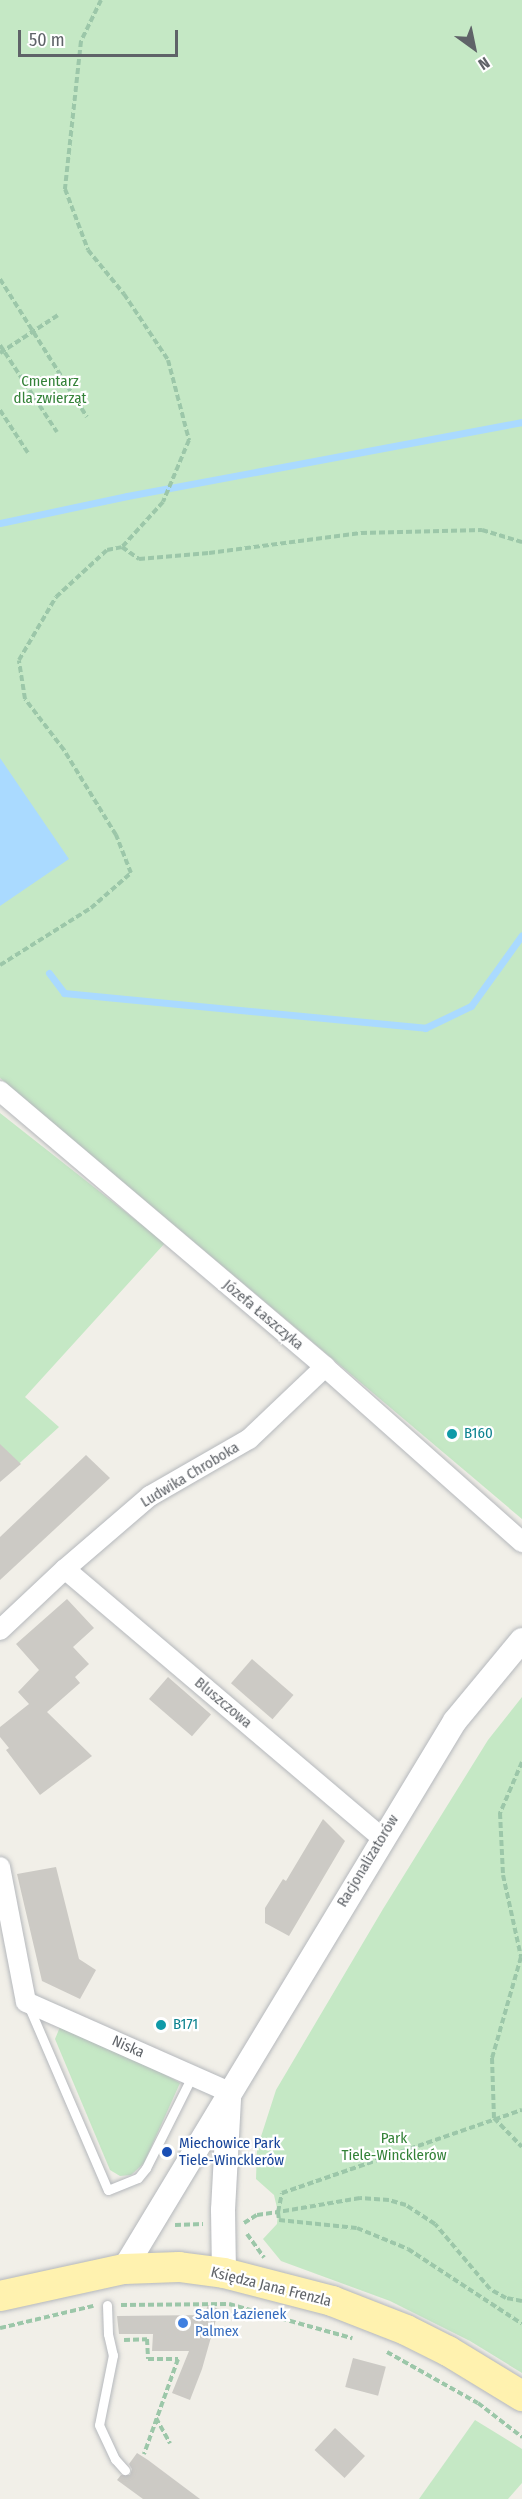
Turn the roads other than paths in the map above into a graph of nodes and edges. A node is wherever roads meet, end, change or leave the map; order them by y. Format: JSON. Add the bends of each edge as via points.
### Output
{"nodes":[{"id":1,"x":0,"y":1091,"type":"edge"},
{"id":2,"x":325,"y":1367,"type":"junction"},
{"id":3,"x":522,"y":1542,"type":"edge"},
{"id":4,"x":65,"y":1569,"type":"junction"},
{"id":5,"x":0,"y":1630,"type":"edge"},
{"id":6,"x":522,"y":1640,"type":"edge"},
{"id":7,"x":382,"y":1838,"type":"junction"},
{"id":8,"x":0,"y":1868,"type":"edge"},
{"id":9,"x":26,"y":2002,"type":"junction"},
{"id":10,"x":192,"y":2076,"type":"junction"},
{"id":11,"x":229,"y":2092,"type":"junction"},
{"id":12,"x":124,"y":2269,"type":"junction"},
{"id":13,"x":225,"y":2273,"type":"junction"},
{"id":14,"x":0,"y":2296,"type":"edge"},
{"id":15,"x":107,"y":2305,"type":"road end"},
{"id":16,"x":522,"y":2396,"type":"edge"},
{"id":17,"x":125,"y":2469,"type":"dead end"}],
"edges":[{"from":1,"to":2,"type":"street","name":"Józefa Łaszczyka"},
{"from":2,"to":3,"type":"street","name":"Józefa Łaszczyka"},
{"from":2,"to":4,"type":"street","name":"Ludwika Chroboka","via":[[249,1439],[150,1497]]},
{"from":4,"to":5,"type":"street","name":"Ludwika Chroboka"},
{"from":4,"to":7,"type":"street","name":"Bluszczowa"},
{"from":6,"to":7,"type":"street","name":"Racjonalizatorów","via":[[454,1721]]},
{"from":7,"to":11,"type":"street","name":"Racjonalizatorów"},
{"from":8,"to":9,"type":"street"},
{"from":9,"to":10,"type":"street","name":"Niska"},
{"from":9,"to":10,"type":"lane","via":[[108,2190],[138,2178],[146,2168]]},
{"from":10,"to":11,"type":"street","name":"Niska"},
{"from":11,"to":12,"type":"street","name":"Racjonalizatorów"},
{"from":11,"to":13,"type":"street","name":"Racjonalizatorów","via":[[223,2224]]},
{"from":12,"to":13,"type":"main road","name":"Księdza Jana Frenzla","via":[[179,2267]]},
{"from":12,"to":14,"type":"main road","name":"Księdza Jana Frenzla"},
{"from":13,"to":16,"type":"main road","name":"Księdza Jana Frenzla","via":[[332,2301],[406,2330]]},
{"from":15,"to":17,"type":"lane","via":[[113,2355],[99,2425],[115,2460]]}]}
